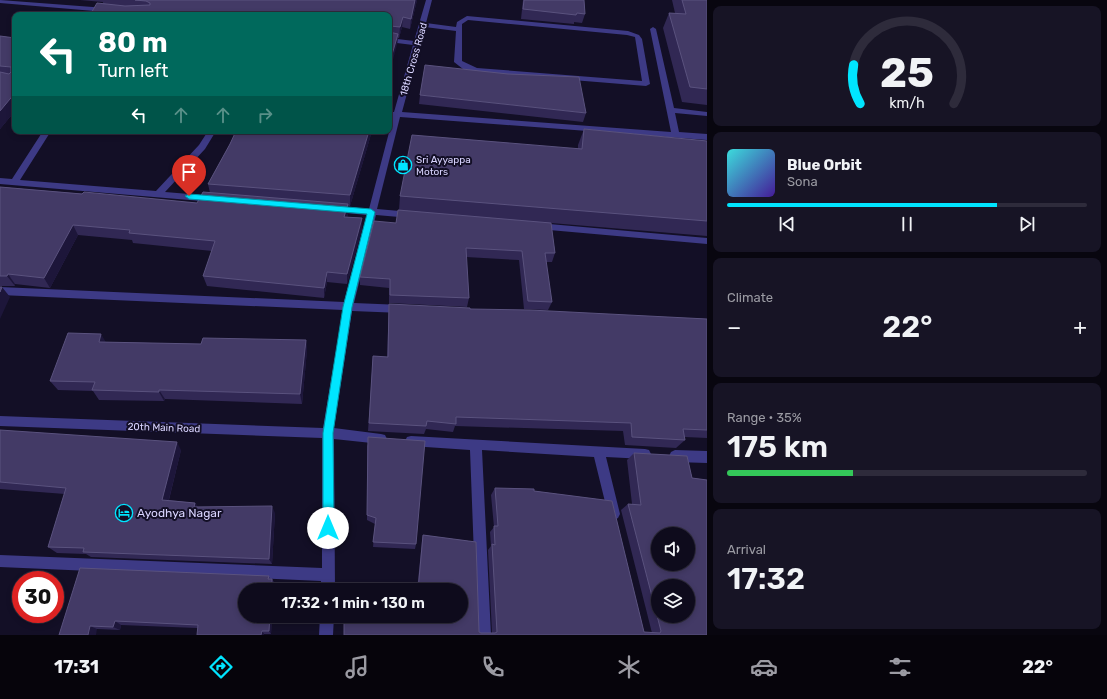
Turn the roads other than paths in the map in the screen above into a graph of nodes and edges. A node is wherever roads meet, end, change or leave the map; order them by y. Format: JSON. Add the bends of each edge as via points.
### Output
{"nodes":[{"id":1,"x":429,"y":0,"type":"edge"},
{"id":2,"x":0,"y":1,"type":"edge"},
{"id":3,"x":110,"y":11,"type":"edge"},
{"id":4,"x":423,"y":25,"type":"junction"},
{"id":5,"x":459,"y":29,"type":"junction"},
{"id":6,"x":653,"y":29,"type":"dead end"},
{"id":7,"x":392,"y":40,"type":"edge"},
{"id":8,"x":417,"y":43,"type":"junction"},
{"id":9,"x":671,"y":110,"type":"junction"},
{"id":10,"x":707,"y":114,"type":"edge"},
{"id":11,"x":393,"y":115,"type":"edge"},
{"id":12,"x":45,"y":134,"type":"edge"},
{"id":13,"x":210,"y":134,"type":"edge"},
{"id":14,"x":389,"y":134,"type":"edge"},
{"id":15,"x":676,"y":135,"type":"junction"},
{"id":16,"x":707,"y":137,"type":"edge"},
{"id":17,"x":0,"y":181,"type":"edge"},
{"id":18,"x":14,"y":182,"type":"junction"},
{"id":19,"x":158,"y":194,"type":"junction"},
{"id":20,"x":221,"y":199,"type":"edge"},
{"id":21,"x":324,"y":208,"type":"edge"},
{"id":22,"x":371,"y":212,"type":"junction"},
{"id":23,"x":418,"y":216,"type":"edge"},
{"id":24,"x":528,"y":225,"type":"edge"},
{"id":25,"x":707,"y":241,"type":"edge"},
{"id":26,"x":0,"y":290,"type":"edge"},
{"id":27,"x":348,"y":307,"type":"junction"},
{"id":28,"x":411,"y":310,"type":"edge"},
{"id":29,"x":0,"y":421,"type":"edge"},
{"id":30,"x":328,"y":433,"type":"junction"},
{"id":31,"x":476,"y":445,"type":"junction"},
{"id":32,"x":599,"y":452,"type":"junction"},
{"id":33,"x":707,"y":457,"type":"edge"},
{"id":34,"x":618,"y":528,"type":"edge"},
{"id":35,"x":0,"y":561,"type":"edge"},
{"id":36,"x":328,"y":575,"type":"junction"},
{"id":37,"x":328,"y":583,"type":"edge"},
{"id":38,"x":327,"y":623,"type":"edge"},
{"id":39,"x":326,"y":635,"type":"edge"},
{"id":40,"x":484,"y":635,"type":"edge"}],
"edges":[{"from":1,"to":4,"type":"street","name":"18th Cross Road"},
{"from":2,"to":3,"type":"street"},
{"from":4,"to":5,"type":"street"},
{"from":4,"to":8,"type":"street","name":"18th Cross Road"},
{"from":5,"to":5,"type":"street","via":[[459,24],[467,18],[632,34],[639,39],[646,84],[476,70],[458,62]]},
{"from":6,"to":9,"type":"street"},
{"from":7,"to":8,"type":"street"},
{"from":8,"to":11,"type":"street","name":"18th Cross Road"},
{"from":9,"to":10,"type":"street"},
{"from":9,"to":15,"type":"street"},
{"from":11,"to":15,"type":"street"},
{"from":12,"to":18,"type":"street"},
{"from":13,"to":19,"type":"street","via":[[202,148]]},
{"from":14,"to":22,"type":"street","name":"18th Cross Road"},
{"from":15,"to":16,"type":"street"},
{"from":17,"to":18,"type":"street"},
{"from":18,"to":19,"type":"street"},
{"from":19,"to":20,"type":"street"},
{"from":21,"to":22,"type":"street"},
{"from":22,"to":23,"type":"street"},
{"from":22,"to":27,"type":"street","name":"18th Cross Road"},
{"from":24,"to":25,"type":"street"},
{"from":26,"to":27,"type":"street"},
{"from":27,"to":28,"type":"street"},
{"from":27,"to":30,"type":"street","name":"18th Cross Road"},
{"from":29,"to":30,"type":"street","name":"20th Main Road"},
{"from":30,"to":31,"type":"street","name":"20th Main Road"},
{"from":30,"to":36,"type":"street","name":"18th Cross Road"},
{"from":31,"to":32,"type":"street","name":"20th Main Road"},
{"from":31,"to":40,"type":"street"},
{"from":32,"to":33,"type":"street","name":"20th Main Road"},
{"from":32,"to":34,"type":"street"},
{"from":35,"to":36,"type":"street"},
{"from":36,"to":37,"type":"street","name":"18th Cross Road"},
{"from":38,"to":39,"type":"street"}]}
